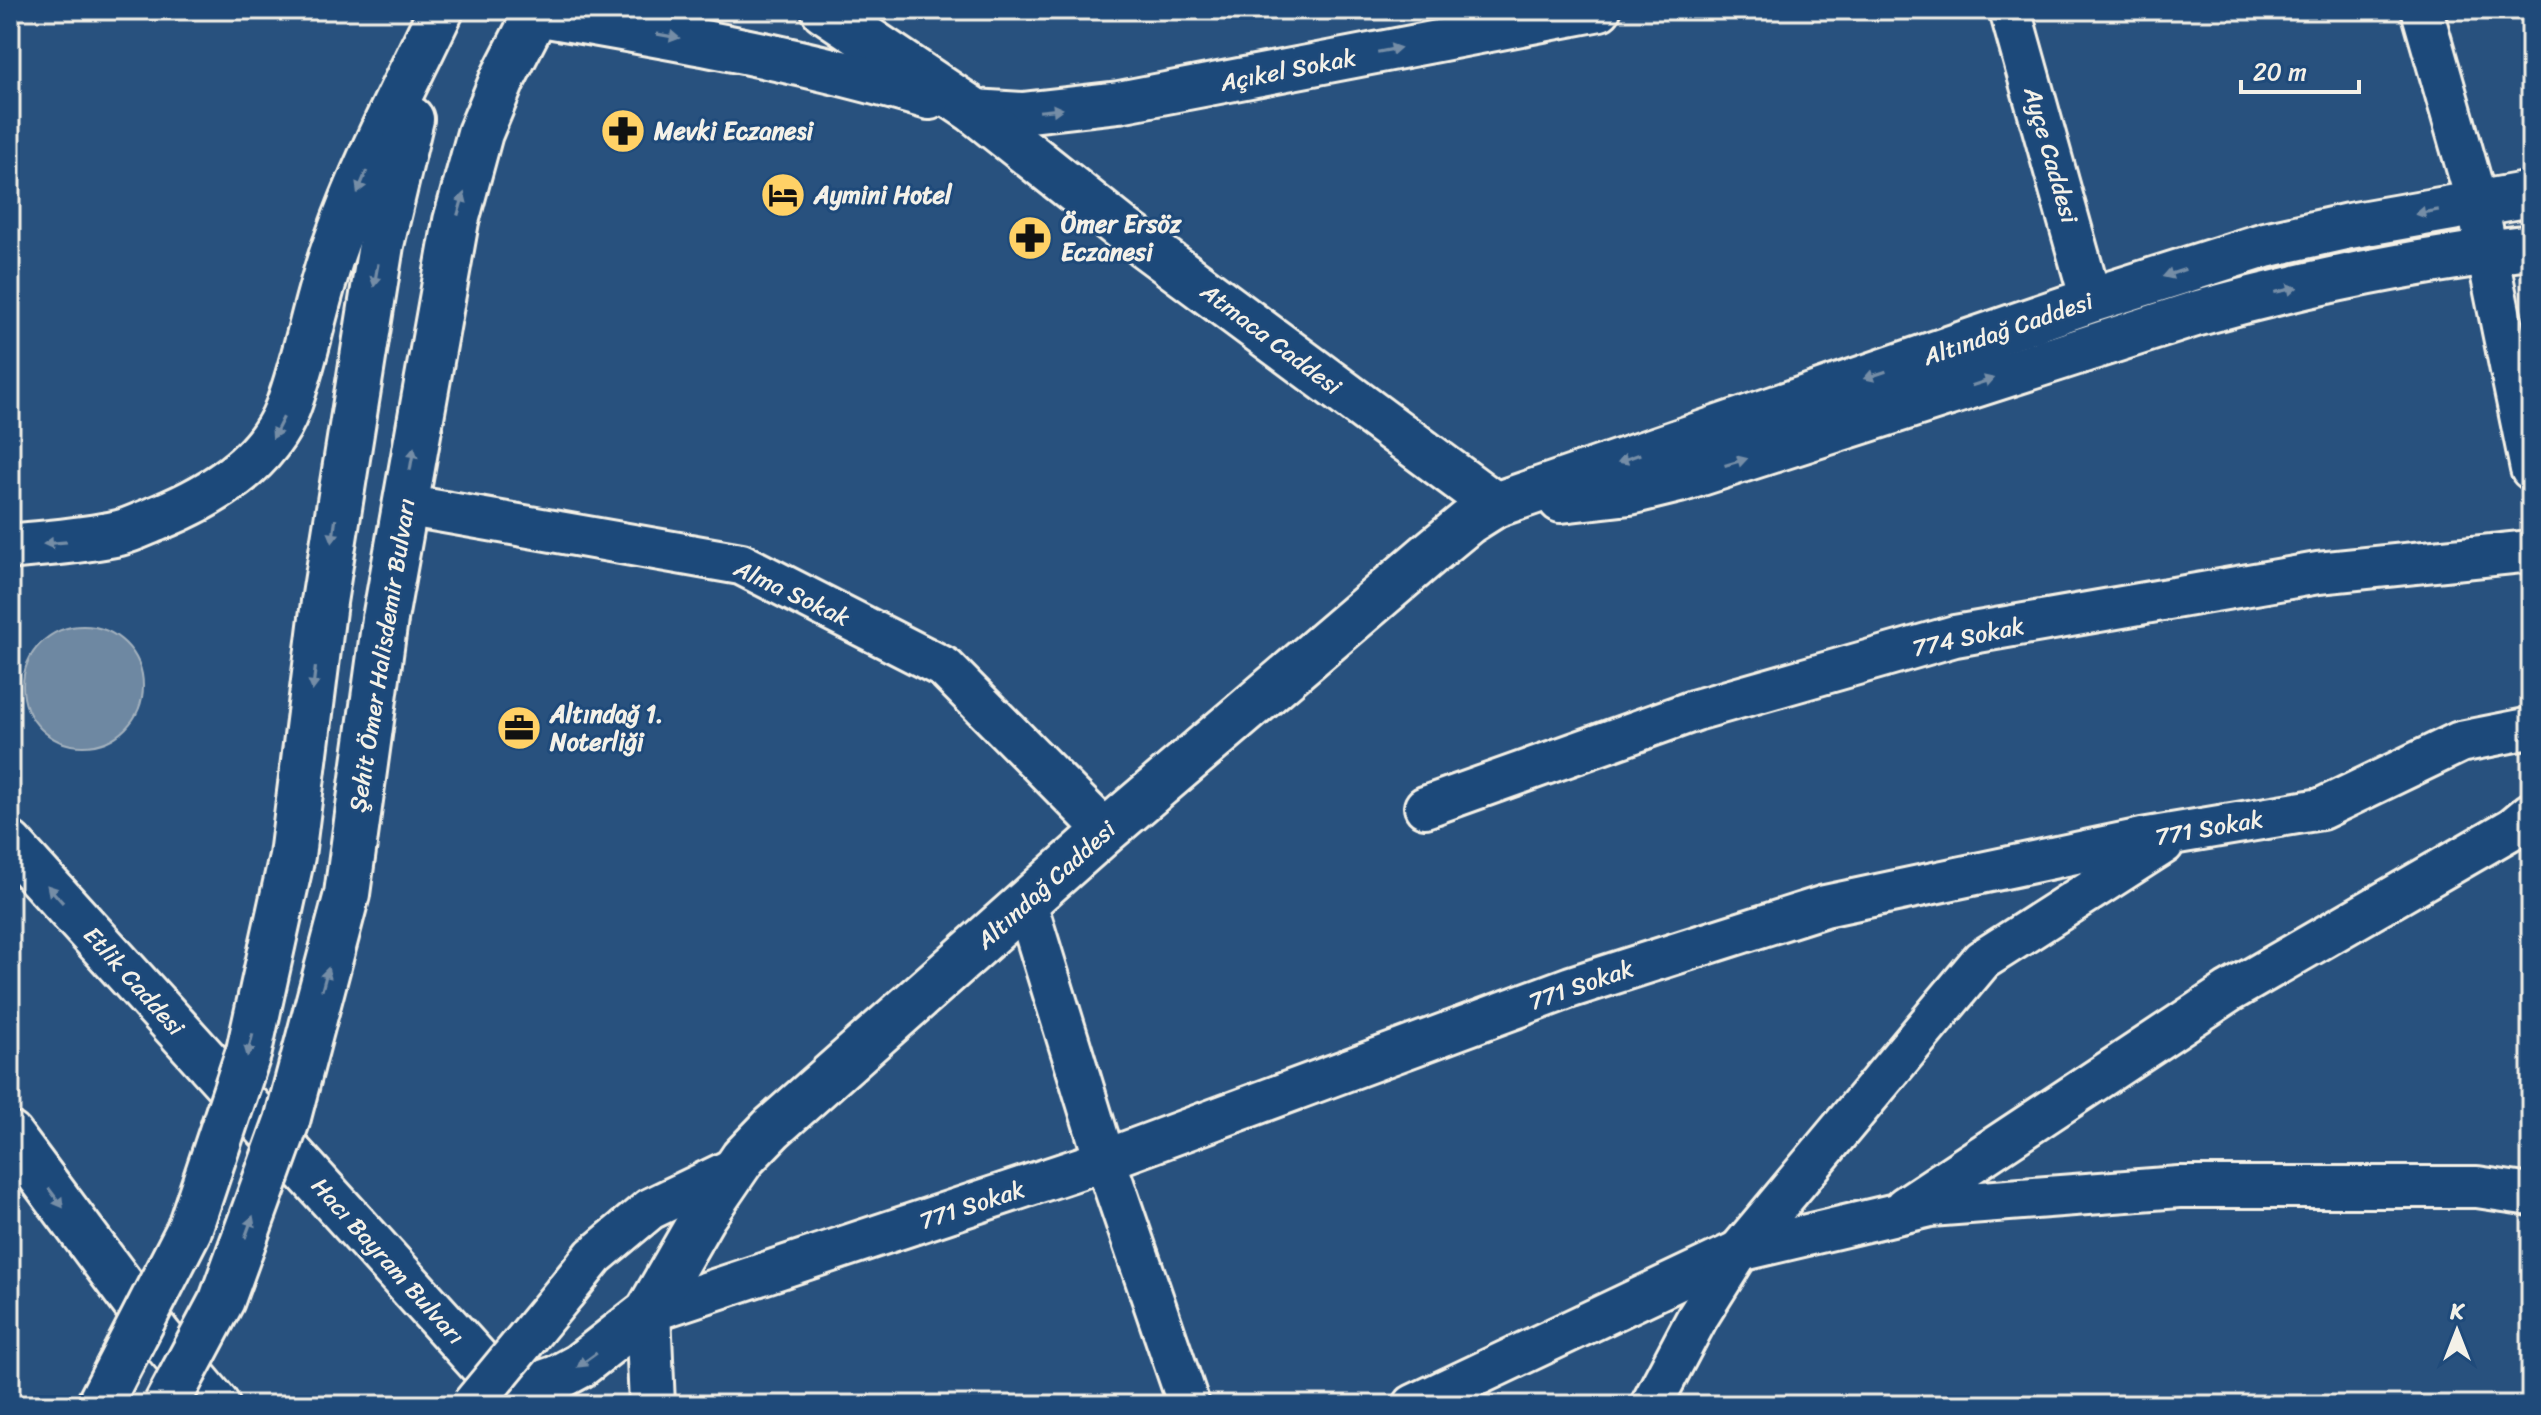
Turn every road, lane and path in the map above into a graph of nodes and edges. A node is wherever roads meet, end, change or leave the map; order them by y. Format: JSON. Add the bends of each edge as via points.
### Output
{"nodes":[{"id":1,"x":444,"y":10,"type":"edge"},
{"id":2,"x":824,"y":10,"type":"edge"},
{"id":3,"x":1600,"y":10,"type":"edge"},
{"id":4,"x":2010,"y":10,"type":"edge"},
{"id":5,"x":2422,"y":10,"type":"edge"},
{"id":6,"x":537,"y":12,"type":"edge"},
{"id":7,"x":973,"y":110,"type":"junction"},
{"id":8,"x":2531,"y":194,"type":"edge"},
{"id":9,"x":2477,"y":203,"type":"junction"},
{"id":10,"x":2531,"y":247,"type":"edge"},
{"id":11,"x":2488,"y":252,"type":"junction"},
{"id":12,"x":2091,"y":300,"type":"junction"},
{"id":13,"x":2531,"y":469,"type":"edge"},
{"id":14,"x":404,"y":505,"type":"junction"},
{"id":15,"x":1495,"y":505,"type":"junction"},
{"id":16,"x":10,"y":547,"type":"edge"},
{"id":17,"x":2531,"y":551,"type":"edge"},
{"id":18,"x":2531,"y":728,"type":"edge"},
{"id":19,"x":1425,"y":807,"type":"dead end"},
{"id":20,"x":2531,"y":813,"type":"edge"},
{"id":21,"x":1106,"y":831,"type":"junction"},
{"id":22,"x":2182,"y":832,"type":"junction"},
{"id":23,"x":10,"y":844,"type":"edge"},
{"id":24,"x":1026,"y":903,"type":"junction"},
{"id":25,"x":258,"y":1117,"type":"joint"},
{"id":26,"x":10,"y":1135,"type":"edge"},
{"id":27,"x":1105,"y":1160,"type":"junction"},
{"id":28,"x":737,"y":1167,"type":"junction"},
{"id":29,"x":2531,"y":1195,"type":"edge"},
{"id":30,"x":1893,"y":1215,"type":"junction"},
{"id":31,"x":1739,"y":1251,"type":"junction"},
{"id":32,"x":648,"y":1312,"type":"junction"},
{"id":33,"x":498,"y":1399,"type":"edge"},
{"id":34,"x":99,"y":1405,"type":"edge"},
{"id":35,"x":166,"y":1405,"type":"edge"},
{"id":36,"x":217,"y":1405,"type":"edge"},
{"id":37,"x":652,"y":1405,"type":"edge"},
{"id":38,"x":1189,"y":1405,"type":"edge"},
{"id":39,"x":1414,"y":1405,"type":"edge"},
{"id":40,"x":1651,"y":1405,"type":"edge"}],
"edges":[{"from":1,"to":16,"type":"main road","one_way":true,"via":[[335,243],[288,408],[272,439],[213,491],[122,533]]},
{"from":1,"to":34,"type":"main road","one_way":true,"bridge":true,"via":[[381,245],[324,602],[289,871],[249,1051],[189,1230]]},
{"from":2,"to":7,"type":"main road","name":"Atmaca Caddesi"},
{"from":7,"to":3,"type":"street","name":"Açıkel Sokak","one_way":true,"via":[[1022,113],[1119,102]]},
{"from":4,"to":12,"type":"street","name":"Ayçe Caddesi"},
{"from":5,"to":9,"type":"street"},
{"from":6,"to":7,"type":"main road","name":"Atmaca Caddesi","one_way":true,"via":[[758,52]]},
{"from":14,"to":6,"type":"main road","name":"Şehit Ömer Halisdemir Bulvarı","one_way":true,"via":[[456,221],[480,133]]},
{"from":7,"to":15,"type":"main road","name":"Atmaca Caddesi","via":[[1124,230]]},
{"from":8,"to":9,"type":"main road","name":"Altındağ Caddesi"},
{"from":9,"to":11,"type":"street"},
{"from":9,"to":12,"type":"main road","name":"Altındağ Caddesi","one_way":true,"via":[[2265,245]]},
{"from":10,"to":11,"type":"main road","name":"Altındağ Caddesi"},
{"from":11,"to":13,"type":"street"},
{"from":15,"to":11,"type":"main road","name":"Altındağ Caddesi","one_way":true,"via":[[1592,498],[1655,486],[2195,314],[2264,295]]},
{"from":12,"to":15,"type":"main road","name":"Altındağ Caddesi","one_way":true},
{"from":14,"to":21,"type":"street","name":"Alma Sokak","via":[[741,564],[945,668]]},
{"from":35,"to":14,"type":"main road","name":"Şehit Ömer Halisdemir Bulvarı","one_way":true,"bridge":true,"via":[[222,1300],[287,1121],[347,894]]},
{"from":15,"to":21,"type":"main road","name":"Altındağ Caddesi","via":[[1434,550]]},
{"from":17,"to":19,"type":"street","name":"774 Sokak","via":[[2318,573],[1955,636],[1696,710]]},
{"from":18,"to":22,"type":"street","name":"771 Sokak","via":[[2460,742],[2321,809]]},
{"from":20,"to":30,"type":"street","via":[[2229,992]]},
{"from":21,"to":24,"type":"main road","name":"Altındağ Caddesi"},
{"from":22,"to":27,"type":"street","name":"771 Sokak","via":[[1825,906],[1571,987]]},
{"from":22,"to":31,"type":"street","via":[[1982,960]]},
{"from":25,"to":23,"type":"main road","name":"Etlik Caddesi","one_way":true},
{"from":24,"to":27,"type":"street"},
{"from":24,"to":28,"type":"main road","name":"Altındağ Caddesi","via":[[800,1101]]},
{"from":25,"to":33,"type":"main road","name":"Hacı Bayram Bulvarı"},
{"from":26,"to":36,"type":"main road","one_way":true},
{"from":27,"to":32,"type":"street","name":"771 Sokak"},
{"from":27,"to":38,"type":"street"},
{"from":28,"to":32,"type":"main road","name":"Altındağ Caddesi"},
{"from":28,"to":33,"type":"street","bridge":true,"via":[[650,1209],[594,1256],[565,1292]]},
{"from":29,"to":30,"type":"street","via":[[2477,1187],[2179,1187],[1930,1206]]},
{"from":30,"to":31,"type":"street"},
{"from":31,"to":39,"type":"street"},
{"from":31,"to":40,"type":"street"},
{"from":32,"to":33,"type":"main road","name":"Altındağ Caddesi","one_way":true,"via":[[579,1366]]},
{"from":32,"to":37,"type":"main road"}]}
